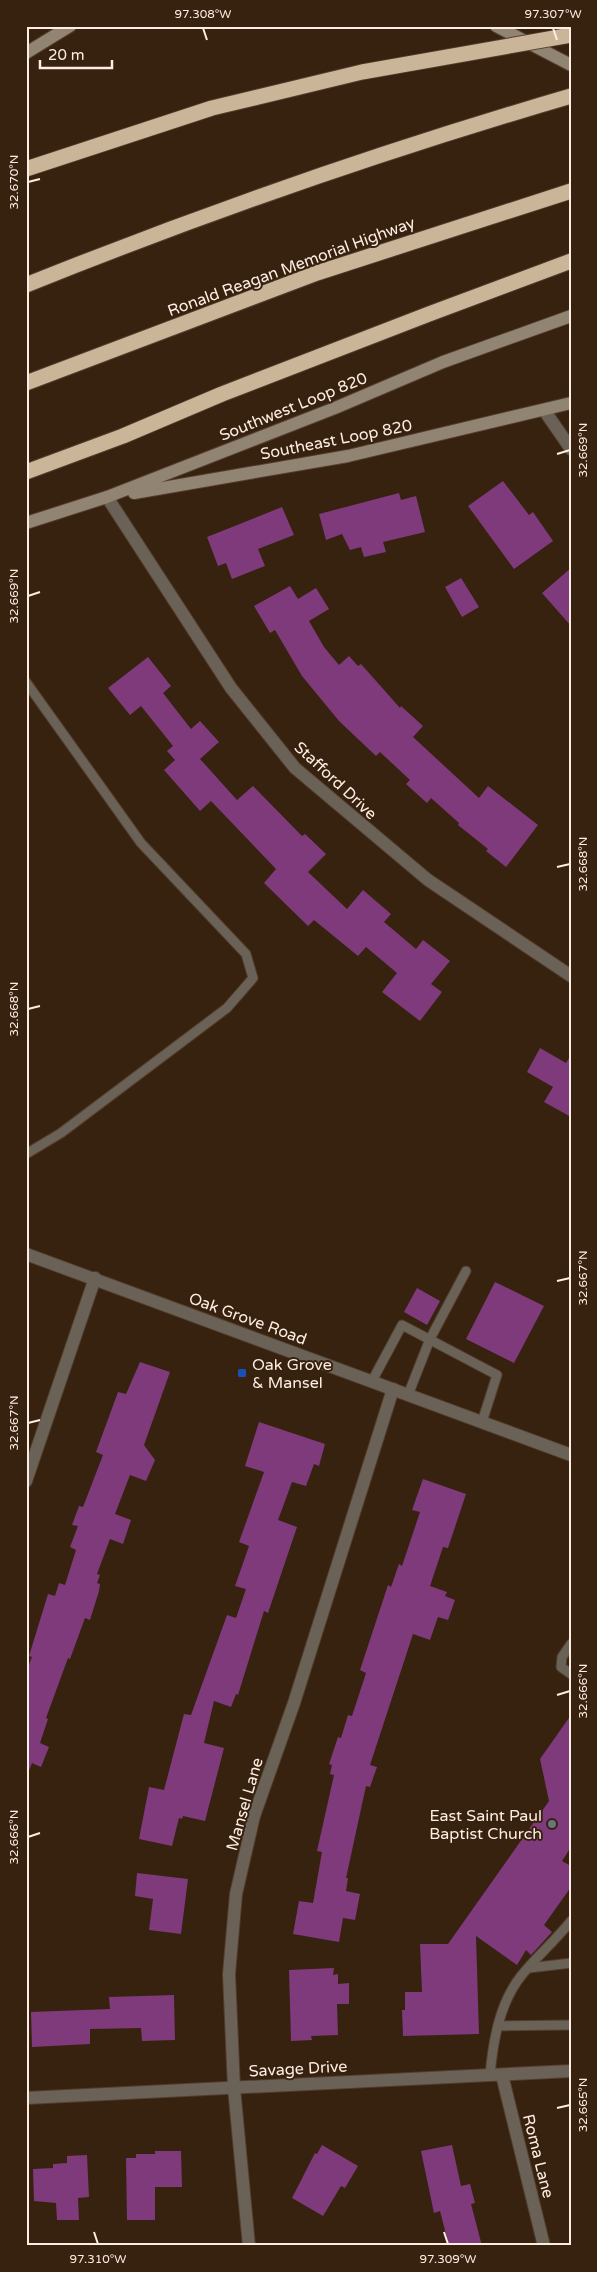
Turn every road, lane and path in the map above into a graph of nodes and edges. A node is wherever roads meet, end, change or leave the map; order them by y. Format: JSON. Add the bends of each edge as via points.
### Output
{"nodes":[{"id":1,"x":70,"y":26,"type":"edge"},
{"id":2,"x":496,"y":26,"type":"edge"},
{"id":3,"x":571,"y":35,"type":"edge"},
{"id":4,"x":26,"y":53,"type":"edge"},
{"id":5,"x":571,"y":64,"type":"edge"},
{"id":6,"x":571,"y":96,"type":"edge"},
{"id":7,"x":26,"y":169,"type":"edge"},
{"id":8,"x":571,"y":191,"type":"edge"},
{"id":9,"x":571,"y":261,"type":"edge"},
{"id":10,"x":26,"y":285,"type":"edge"},
{"id":11,"x":571,"y":316,"type":"edge"},
{"id":12,"x":26,"y":384,"type":"edge"},
{"id":13,"x":571,"y":403,"type":"edge"},
{"id":14,"x":544,"y":410,"type":"junction"},
{"id":15,"x":571,"y":449,"type":"edge"},
{"id":16,"x":26,"y":472,"type":"edge"},
{"id":17,"x":107,"y":497,"type":"junction"},
{"id":18,"x":26,"y":523,"type":"edge"},
{"id":19,"x":26,"y":682,"type":"edge"},
{"id":20,"x":571,"y":976,"type":"edge"},
{"id":21,"x":27,"y":1151,"type":"edge"},
{"id":22,"x":26,"y":1254,"type":"edge"},
{"id":23,"x":466,"y":1272,"type":"dead end"},
{"id":24,"x":95,"y":1278,"type":"junction"},
{"id":25,"x":430,"y":1339,"type":"junction"},
{"id":26,"x":372,"y":1382,"type":"junction"},
{"id":27,"x":392,"y":1389,"type":"junction"},
{"id":28,"x":408,"y":1395,"type":"junction"},
{"id":29,"x":482,"y":1422,"type":"junction"},
{"id":30,"x":571,"y":1455,"type":"edge"},
{"id":31,"x":26,"y":1481,"type":"edge"},
{"id":32,"x":571,"y":1644,"type":"edge"},
{"id":33,"x":571,"y":1674,"type":"edge"},
{"id":34,"x":571,"y":1922,"type":"edge"},
{"id":35,"x":571,"y":1963,"type":"edge"},
{"id":36,"x":529,"y":1968,"type":"junction"},
{"id":37,"x":571,"y":2025,"type":"edge"},
{"id":38,"x":498,"y":2026,"type":"junction"},
{"id":39,"x":571,"y":2071,"type":"edge"},
{"id":40,"x":496,"y":2075,"type":"junction"},
{"id":41,"x":234,"y":2088,"type":"junction"},
{"id":42,"x":26,"y":2098,"type":"edge"},
{"id":43,"x":249,"y":2246,"type":"edge"},
{"id":44,"x":544,"y":2246,"type":"edge"}],
"edges":[{"from":1,"to":4,"type":"main road"},
{"from":2,"to":5,"type":"main road"},
{"from":3,"to":7,"type":"highway","bridge":true,"via":[[362,72],[212,108]]},
{"from":6,"to":10,"type":"highway","via":[[245,201]]},
{"from":8,"to":12,"type":"highway","name":"Ronald Reagan Memorial Highway","via":[[402,244],[203,315]]},
{"from":9,"to":16,"type":"highway"},
{"from":11,"to":17,"type":"main road","name":"Southwest Loop 820","via":[[443,362]]},
{"from":13,"to":14,"type":"main road","name":"Southeast Loop 820"},
{"from":14,"to":15,"type":"street"},
{"from":14,"to":17,"type":"main road","name":"Southeast Loop 820","via":[[348,456]]},
{"from":17,"to":18,"type":"main road","name":"Southwest Loop 820"},
{"from":17,"to":20,"type":"street","name":"Stafford Drive","via":[[231,688],[295,768],[428,880]]},
{"from":19,"to":21,"type":"lane","via":[[142,843],[246,954],[253,978],[227,1008],[61,1133]]},
{"from":22,"to":24,"type":"street","name":"Oak Grove Road"},
{"from":23,"to":25,"type":"lane"},
{"from":24,"to":26,"type":"street","name":"Oak Grove Road"},
{"from":24,"to":31,"type":"street"},
{"from":25,"to":26,"type":"lane","via":[[402,1325]]},
{"from":25,"to":28,"type":"lane"},
{"from":25,"to":29,"type":"lane","via":[[496,1375]]},
{"from":26,"to":27,"type":"street","name":"Oak Grove Road"},
{"from":27,"to":28,"type":"street","name":"Oak Grove Road"},
{"from":27,"to":41,"type":"street","name":"Mansel Lane","via":[[297,1694],[254,1816],[236,1894],[229,1974]]},
{"from":28,"to":29,"type":"street","name":"Oak Grove Road"},
{"from":29,"to":30,"type":"street","name":"Oak Grove Road"},
{"from":32,"to":33,"type":"lane","via":[[562,1657],[561,1667]]},
{"from":34,"to":36,"type":"lane"},
{"from":35,"to":36,"type":"lane"},
{"from":36,"to":38,"type":"lane","via":[[507,2001]]},
{"from":37,"to":38,"type":"lane"},
{"from":38,"to":40,"type":"lane","via":[[494,2038]]},
{"from":39,"to":40,"type":"street","name":"Savage Drive"},
{"from":40,"to":41,"type":"street","name":"Savage Drive"},
{"from":40,"to":44,"type":"street","name":"Roma Lane"},
{"from":41,"to":42,"type":"street","name":"Savage Drive"},
{"from":41,"to":43,"type":"street","name":"Mansel Lane"}]}
